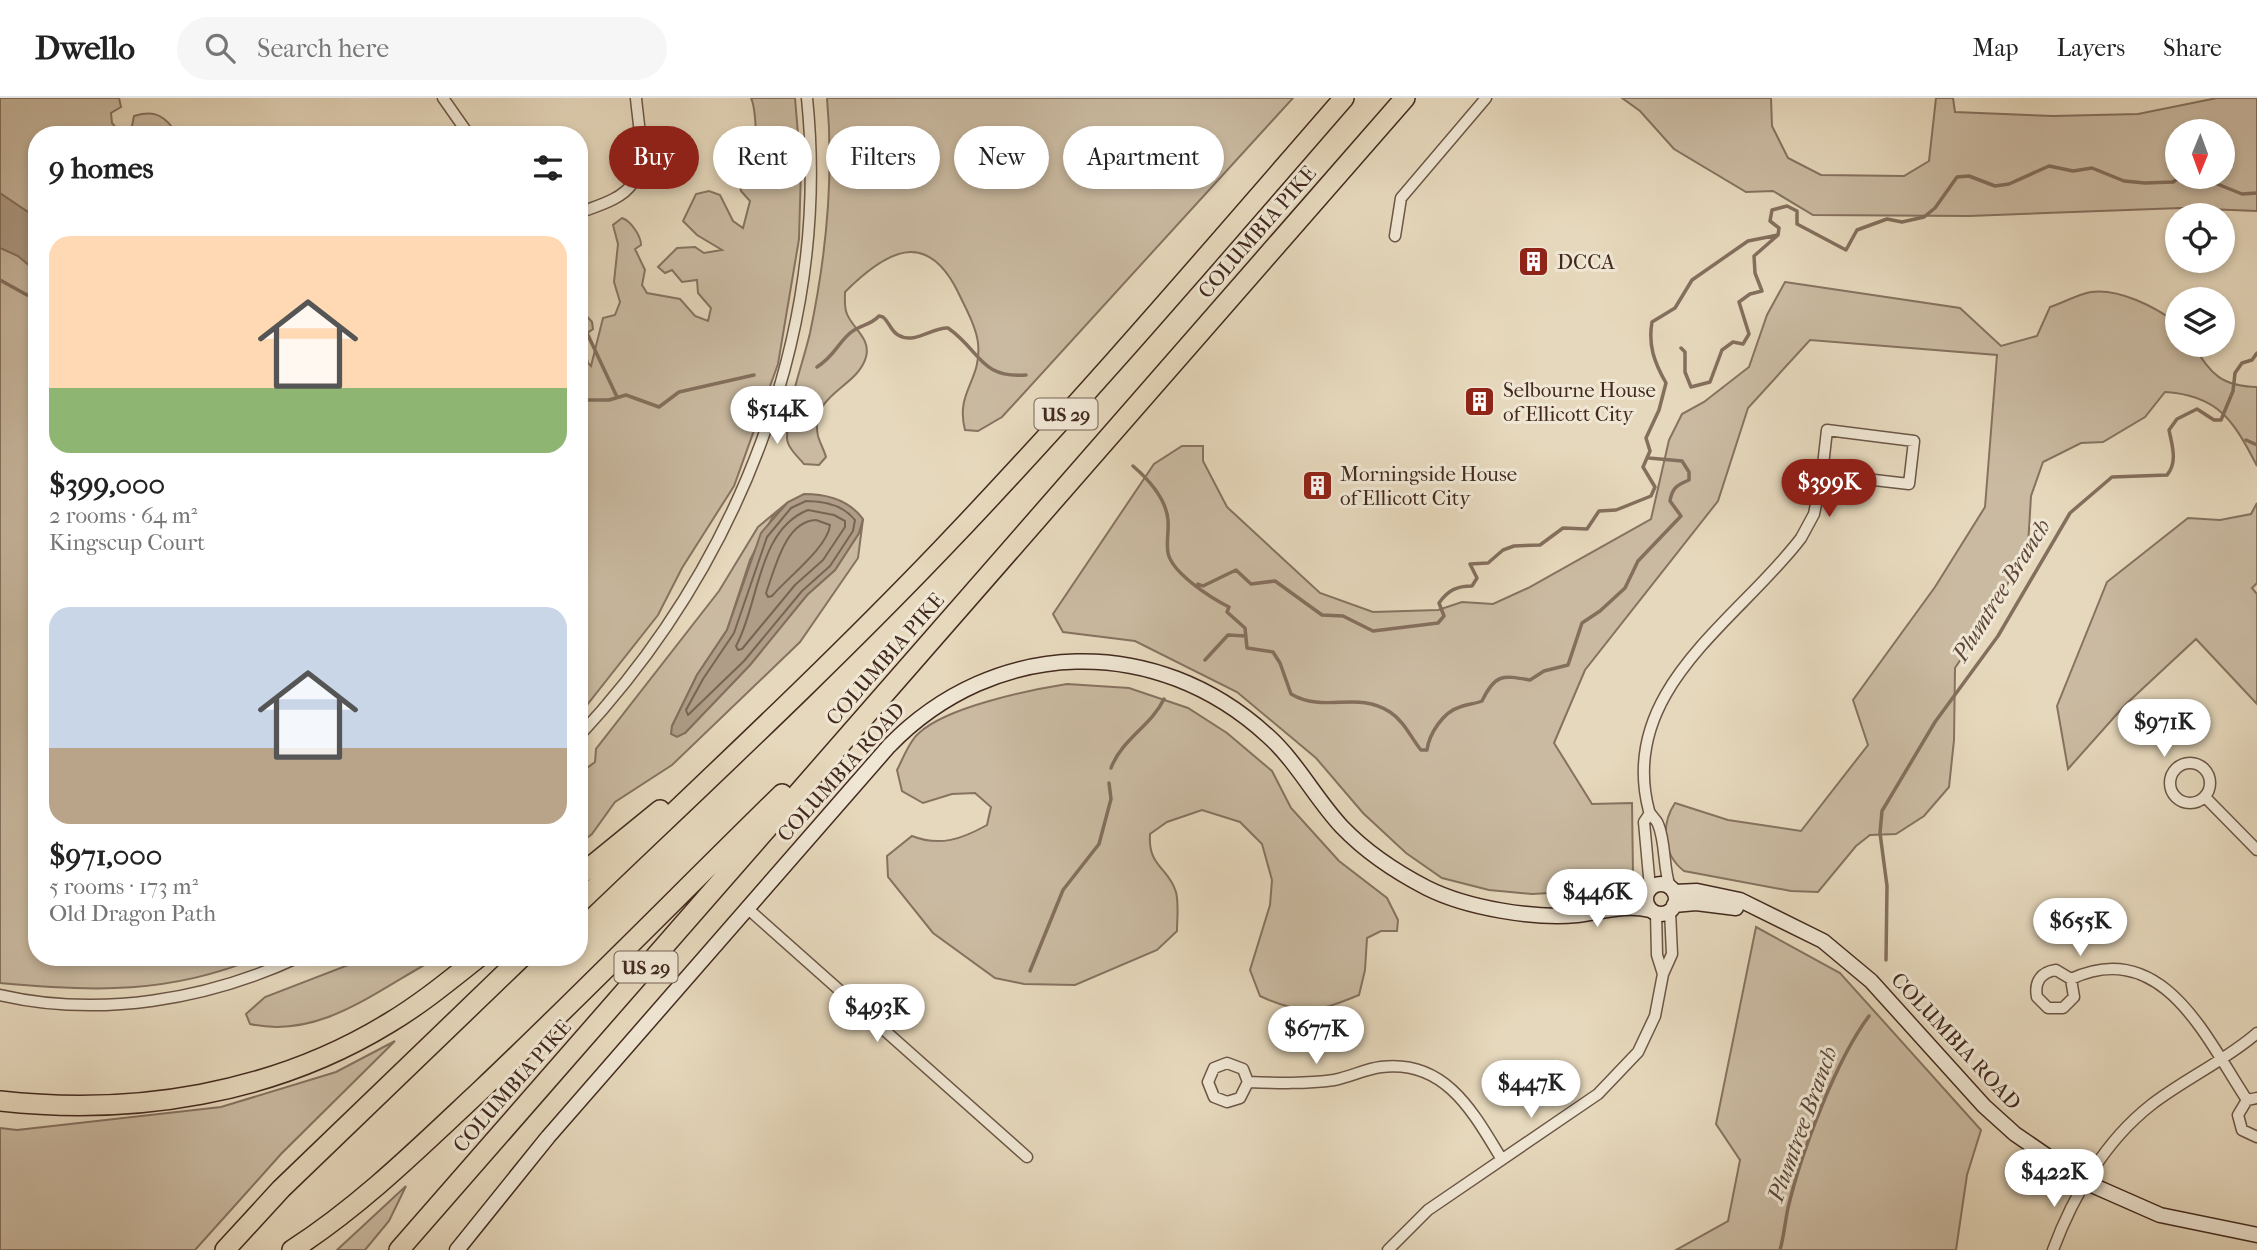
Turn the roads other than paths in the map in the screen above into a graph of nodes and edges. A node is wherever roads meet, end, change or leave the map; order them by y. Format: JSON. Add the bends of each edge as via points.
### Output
{"nodes":[{"id":1,"x":443,"y":98,"type":"edge"},
{"id":2,"x":636,"y":98,"type":"edge"},
{"id":3,"x":807,"y":98,"type":"edge"},
{"id":4,"x":1344,"y":98,"type":"edge"},
{"id":5,"x":1405,"y":98,"type":"edge"},
{"id":6,"x":1486,"y":98,"type":"edge"},
{"id":7,"x":462,"y":126,"type":"edge"},
{"id":8,"x":588,"y":209,"type":"edge"},
{"id":9,"x":1395,"y":236,"type":"dead end"},
{"id":10,"x":1822,"y":474,"type":"junction"},
{"id":11,"x":893,"y":684,"type":"junction"},
{"id":12,"x":775,"y":717,"type":"junction"},
{"id":13,"x":588,"y":726,"type":"edge"},
{"id":14,"x":2205,"y":797,"type":"dead end"},
{"id":15,"x":1650,"y":813,"type":"junction"},
{"id":16,"x":2257,"y":850,"type":"edge"},
{"id":17,"x":588,"y":869,"type":"edge"},
{"id":18,"x":1649,"y":890,"type":"junction"},
{"id":19,"x":588,"y":894,"type":"edge"},
{"id":20,"x":1666,"y":903,"type":"junction"},
{"id":21,"x":747,"y":908,"type":"junction"},
{"id":22,"x":1548,"y":913,"type":"junction"},
{"id":23,"x":276,"y":966,"type":"edge"},
{"id":24,"x":467,"y":966,"type":"edge"},
{"id":25,"x":513,"y":966,"type":"edge"},
{"id":26,"x":2071,"y":979,"type":"dead end"},
{"id":27,"x":0,"y":995,"type":"edge"},
{"id":28,"x":2257,"y":1033,"type":"edge"},
{"id":29,"x":2218,"y":1058,"type":"junction"},
{"id":30,"x":1248,"y":1082,"type":"dead end"},
{"id":31,"x":2252,"y":1099,"type":"edge"},
{"id":32,"x":0,"y":1101,"type":"edge"},
{"id":33,"x":2257,"y":1137,"type":"edge"},
{"id":34,"x":1027,"y":1157,"type":"dead end"},
{"id":35,"x":1501,"y":1158,"type":"junction"},
{"id":36,"x":2085,"y":1182,"type":"junction"},
{"id":37,"x":2257,"y":1233,"type":"edge"},
{"id":38,"x":225,"y":1250,"type":"edge"},
{"id":39,"x":292,"y":1250,"type":"edge"},
{"id":40,"x":398,"y":1250,"type":"edge"},
{"id":41,"x":457,"y":1250,"type":"edge"},
{"id":42,"x":1388,"y":1250,"type":"edge"},
{"id":43,"x":2053,"y":1250,"type":"edge"}],
"edges":[{"from":1,"to":7,"type":"street"},
{"from":2,"to":8,"type":"street","via":[[638,160],[631,185]]},
{"from":3,"to":13,"type":"street","via":[[810,212],[799,304],[780,389],[739,500],[690,592],[622,687]]},
{"from":4,"to":12,"type":"highway","name":"COLUMBIA PIKE","number":"US 29","via":[[1119,356],[939,552]]},
{"from":5,"to":11,"type":"highway","name":"COLUMBIA PIKE","number":"US 29"},
{"from":6,"to":9,"type":"street","via":[[1401,198]]},
{"from":10,"to":10,"type":"street","via":[[1909,484],[1914,440],[1827,430]]},
{"from":10,"to":15,"type":"street","via":[[1814,514],[1801,538],[1669,685],[1648,745],[1645,777]]},
{"from":11,"to":39,"type":"highway","via":[[589,988],[399,1167]]},
{"from":11,"to":40,"type":"highway","name":"COLUMBIA PIKE","number":"US 29"},
{"from":12,"to":17,"type":"highway"},
{"from":12,"to":19,"type":"highway","name":"COLUMBIA PIKE","number":"US 29"},
{"from":14,"to":16,"type":"street"},
{"from":15,"to":18,"type":"street","via":[[1644,822]]},
{"from":15,"to":20,"type":"street","via":[[1658,824]]},
{"from":18,"to":20,"type":"street","via":[[1646,901]]},
{"from":18,"to":20,"type":"street","name":"COLUMBIA ROAD","via":[[1662,884]]},
{"from":18,"to":22,"type":"street","name":"COLUMBIA ROAD"},
{"from":20,"to":22,"type":"street","name":"COLUMBIA ROAD","via":[[1574,915]]},
{"from":20,"to":35,"type":"street","via":[[1657,955],[1663,974],[1661,996],[1649,1032],[1620,1074],[1598,1094]]},
{"from":20,"to":36,"type":"street","name":"COLUMBIA ROAD","via":[[1765,912],[1796,925],[1846,957],[1984,1105],[2015,1134]]},
{"from":21,"to":22,"type":"street","name":"COLUMBIA ROAD","via":[[925,711],[987,678],[1035,665],[1086,661],[1145,668],[1225,702],[1272,739],[1342,827],[1406,877],[1476,906]]},
{"from":21,"to":34,"type":"street"},
{"from":21,"to":41,"type":"street","name":"COLUMBIA ROAD"},
{"from":23,"to":27,"type":"street","via":[[239,981],[167,999],[75,1004]]},
{"from":24,"to":32,"type":"highway","via":[[389,1024],[273,1076],[228,1089],[139,1104],[50,1106]]},
{"from":25,"to":38,"type":"highway","via":[[281,1189]]},
{"from":26,"to":29,"type":"street","via":[[2083,973],[2115,971],[2162,983],[2187,1008]]},
{"from":28,"to":29,"type":"street"},
{"from":29,"to":31,"type":"street"},
{"from":29,"to":36,"type":"street","via":[[2134,1120]]},
{"from":30,"to":35,"type":"street","via":[[1320,1082],[1379,1067],[1411,1068],[1445,1082],[1457,1093]]},
{"from":31,"to":33,"type":"street","via":[[2241,1107],[2238,1124],[2246,1134]]},
{"from":35,"to":42,"type":"street","via":[[1428,1210]]},
{"from":36,"to":37,"type":"street","name":"COLUMBIA ROAD","via":[[2160,1215]]},
{"from":36,"to":43,"type":"street"}]}
